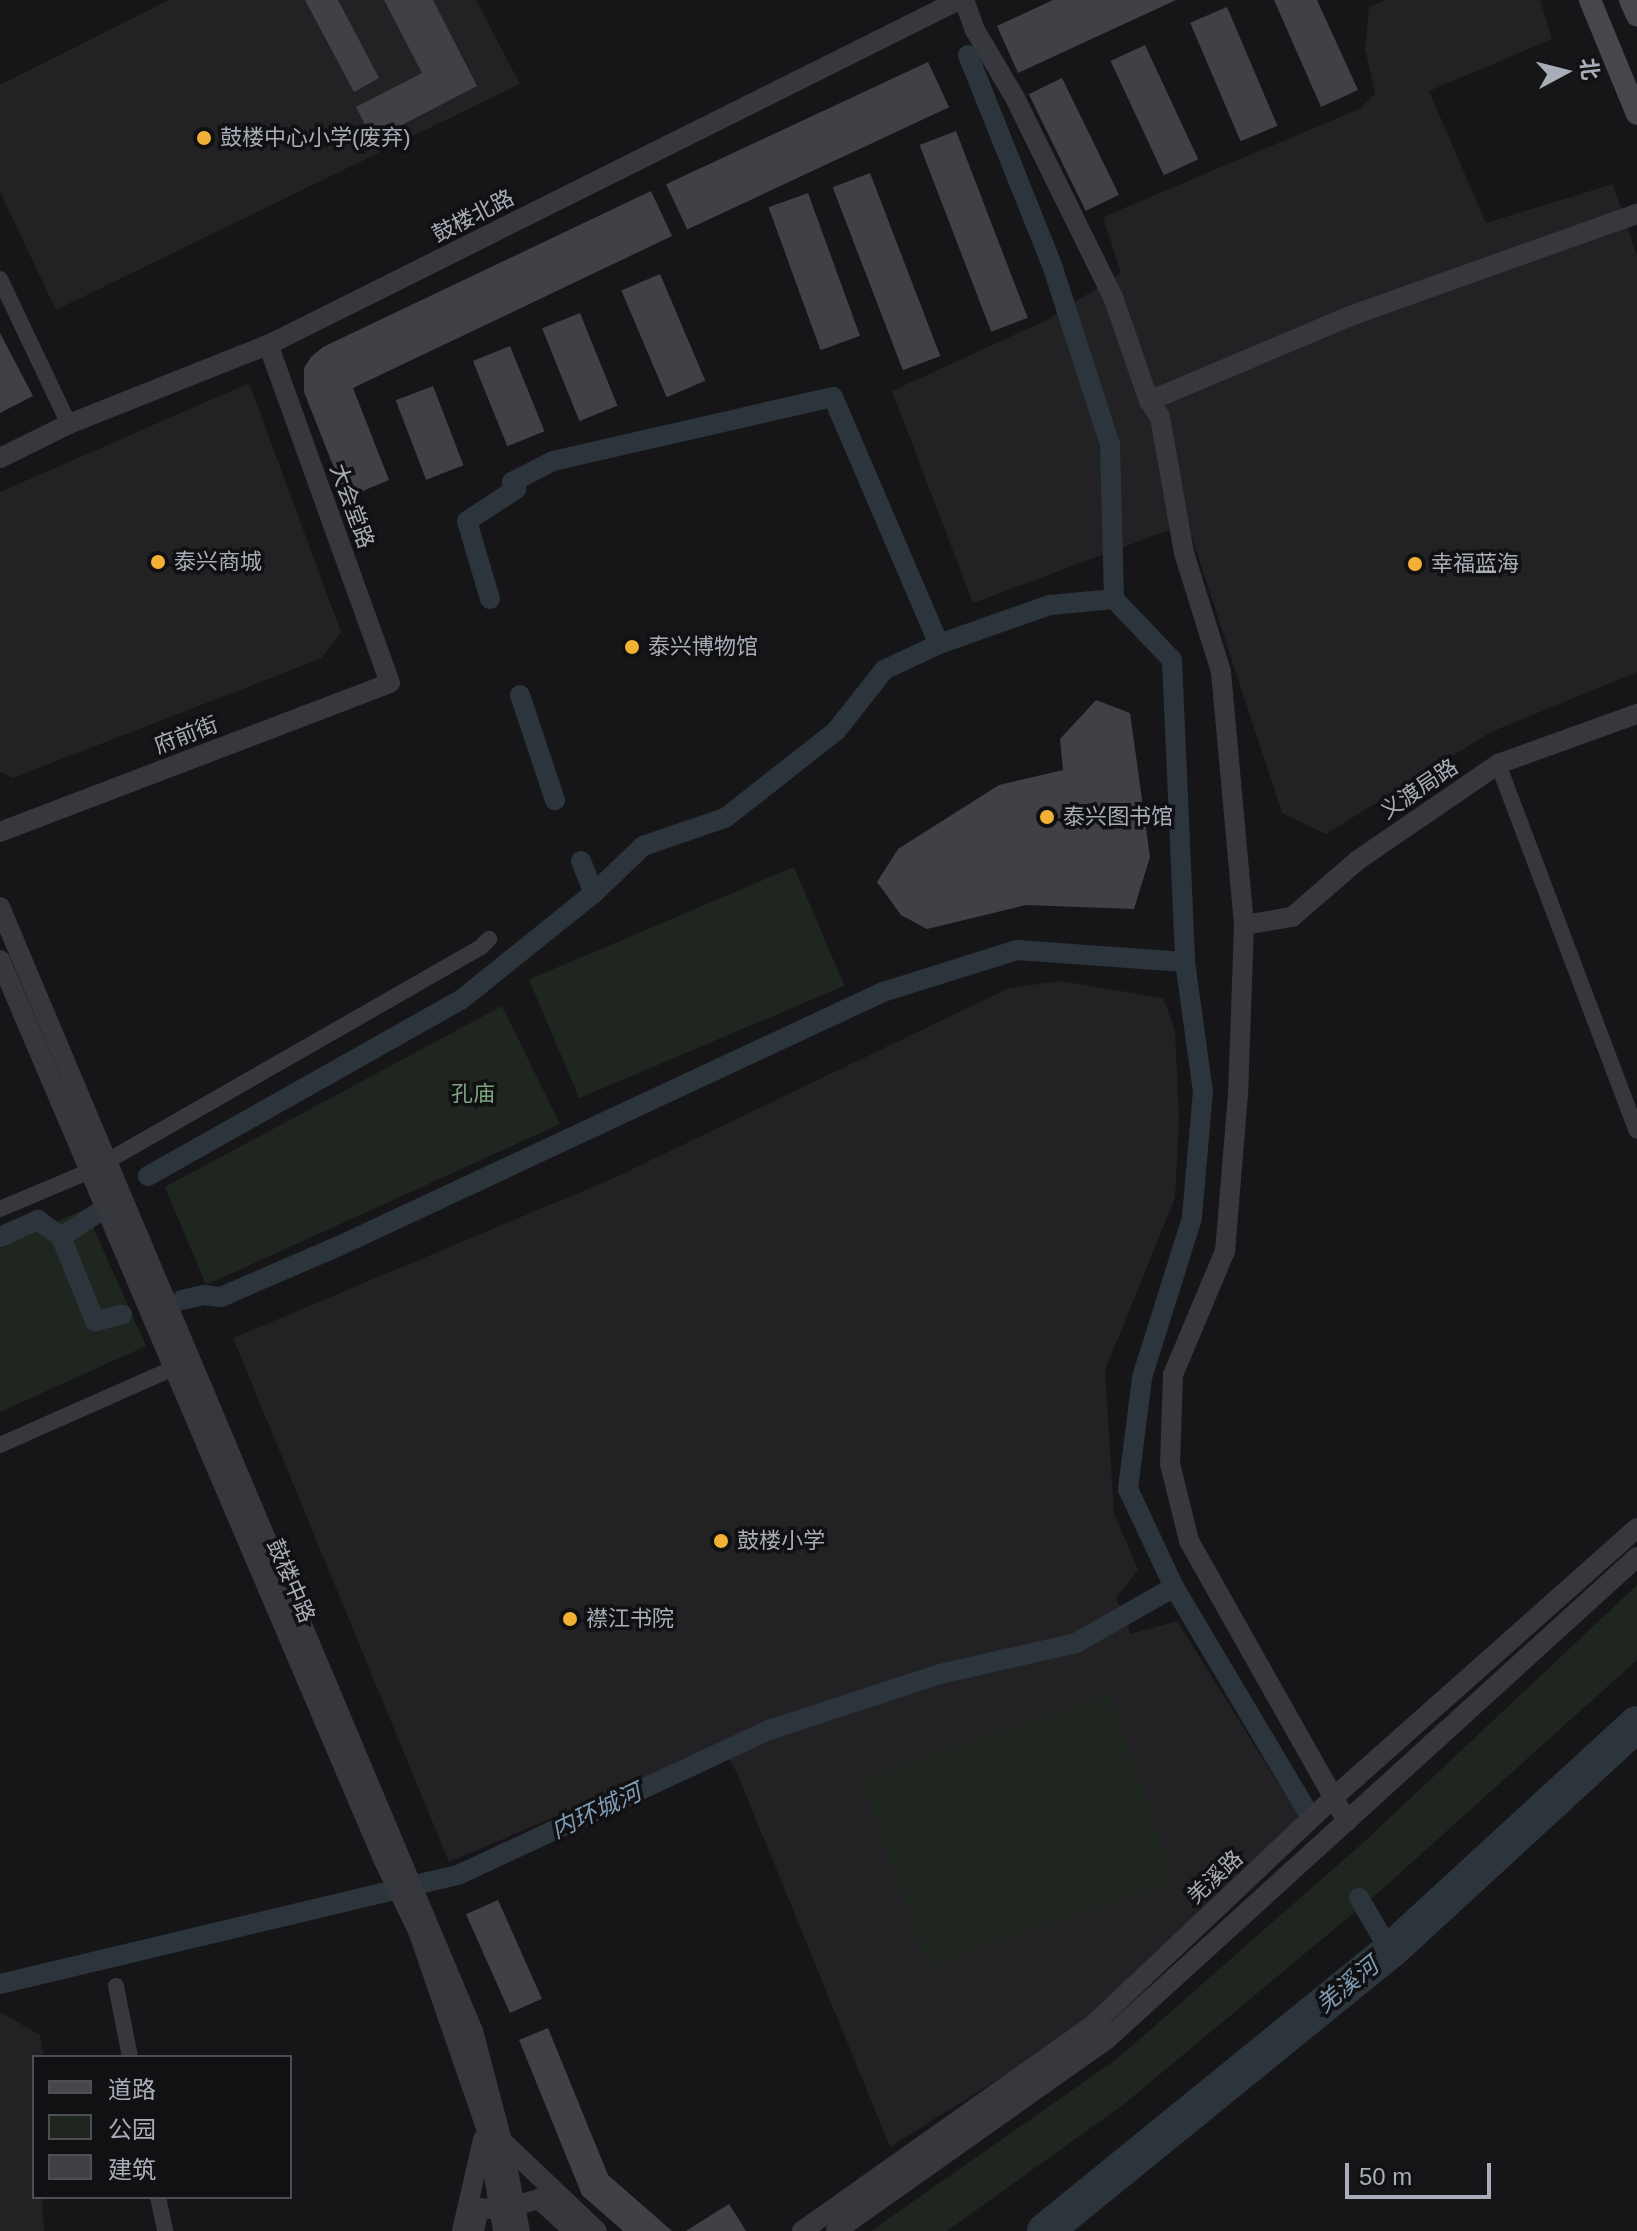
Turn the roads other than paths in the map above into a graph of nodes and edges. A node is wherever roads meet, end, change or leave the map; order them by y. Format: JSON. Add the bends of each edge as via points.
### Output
{"nodes":[{"id":1,"x":962,"y":0,"type":"edge"},
{"id":2,"x":1590,"y":0,"type":"edge"},
{"id":3,"x":1630,"y":0,"type":"edge"},
{"id":4,"x":1637,"y":16,"type":"edge"},
{"id":5,"x":1637,"y":114,"type":"edge"},
{"id":6,"x":1637,"y":214,"type":"edge"},
{"id":7,"x":0,"y":279,"type":"edge"},
{"id":8,"x":268,"y":345,"type":"junction"},
{"id":9,"x":1149,"y":401,"type":"junction"},
{"id":10,"x":69,"y":424,"type":"junction"},
{"id":11,"x":0,"y":458,"type":"edge"},
{"id":12,"x":390,"y":683,"type":"joint"},
{"id":13,"x":1637,"y":714,"type":"edge"},
{"id":14,"x":1498,"y":764,"type":"junction"},
{"id":15,"x":0,"y":832,"type":"edge"},
{"id":16,"x":0,"y":907,"type":"edge"},
{"id":17,"x":1244,"y":925,"type":"junction"},
{"id":18,"x":489,"y":939,"type":"dead end"},
{"id":19,"x":0,"y":960,"type":"edge"},
{"id":20,"x":1637,"y":1131,"type":"edge"},
{"id":21,"x":99,"y":1166,"type":"junction"},
{"id":22,"x":0,"y":1209,"type":"edge"},
{"id":23,"x":174,"y":1368,"type":"junction"},
{"id":24,"x":0,"y":1445,"type":"edge"},
{"id":25,"x":1637,"y":1528,"type":"edge"},
{"id":26,"x":1637,"y":1557,"type":"edge"},
{"id":27,"x":1334,"y":1797,"type":"junction"},
{"id":28,"x":1347,"y":1821,"type":"junction"},
{"id":29,"x":407,"y":1891,"type":"junction"},
{"id":30,"x":116,"y":1986,"type":"dead end"},
{"id":31,"x":130,"y":2055,"type":"edge"},
{"id":32,"x":486,"y":2127,"type":"junction"},
{"id":33,"x":502,"y":2141,"type":"junction"},
{"id":34,"x":158,"y":2199,"type":"edge"},
{"id":35,"x":508,"y":2208,"type":"junction"},
{"id":36,"x":165,"y":2231,"type":"edge"},
{"id":37,"x":462,"y":2231,"type":"edge"},
{"id":38,"x":474,"y":2231,"type":"edge"},
{"id":39,"x":503,"y":2231,"type":"edge"},
{"id":40,"x":520,"y":2231,"type":"edge"},
{"id":41,"x":574,"y":2231,"type":"edge"},
{"id":42,"x":597,"y":2231,"type":"edge"},
{"id":43,"x":802,"y":2231,"type":"edge"},
{"id":44,"x":836,"y":2231,"type":"edge"}],
"edges":[{"from":1,"to":8,"type":"street","name":"鼓楼北路"},
{"from":1,"to":9,"type":"street","via":[[1113,297]]},
{"from":2,"to":5,"type":"main road"},
{"from":3,"to":4,"type":"main road"},
{"from":6,"to":9,"type":"street","via":[[1350,316]]},
{"from":7,"to":10,"type":"street"},
{"from":8,"to":10,"type":"street","name":"鼓楼北路"},
{"from":8,"to":12,"type":"street","name":"大会堂路"},
{"from":9,"to":17,"type":"street","via":[[1160,417],[1184,553],[1221,672]]},
{"from":10,"to":11,"type":"street","name":"鼓楼北路"},
{"from":12,"to":15,"type":"street","name":"府前街"},
{"from":13,"to":14,"type":"street","name":"义渡局路"},
{"from":14,"to":17,"type":"street","name":"义渡局路","via":[[1358,860],[1292,917]]},
{"from":14,"to":20,"type":"street"},
{"from":16,"to":21,"type":"street"},
{"from":17,"to":27,"type":"street","via":[[1225,1251],[1173,1375],[1170,1464],[1189,1541]]},
{"from":18,"to":21,"type":"street"},
{"from":19,"to":21,"type":"street","name":"鼓楼中路"},
{"from":21,"to":22,"type":"street"},
{"from":21,"to":23,"type":"street","name":"鼓楼中路"},
{"from":21,"to":29,"type":"street"},
{"from":23,"to":24,"type":"street"},
{"from":23,"to":29,"type":"street","name":"鼓楼中路"},
{"from":25,"to":27,"type":"street","name":"羌溪路"},
{"from":26,"to":28,"type":"street"},
{"from":27,"to":28,"type":"street"},
{"from":27,"to":43,"type":"street","name":"羌溪路","via":[[1094,2024]]},
{"from":28,"to":44,"type":"street","via":[[1106,2040]]},
{"from":29,"to":32,"type":"street","name":"鼓楼中路"},
{"from":29,"to":33,"type":"street","via":[[473,2031]]},
{"from":30,"to":31,"type":"street"},
{"from":32,"to":33,"type":"street"},
{"from":32,"to":35,"type":"street","name":"鼓楼中路"},
{"from":32,"to":37,"type":"street"},
{"from":33,"to":35,"type":"street"},
{"from":33,"to":42,"type":"street"},
{"from":34,"to":36,"type":"street"},
{"from":35,"to":38,"type":"street","via":[[479,2208]]},
{"from":35,"to":39,"type":"street","name":"鼓楼中路"},
{"from":35,"to":40,"type":"street"},
{"from":35,"to":41,"type":"street","via":[[539,2199]]}]}
